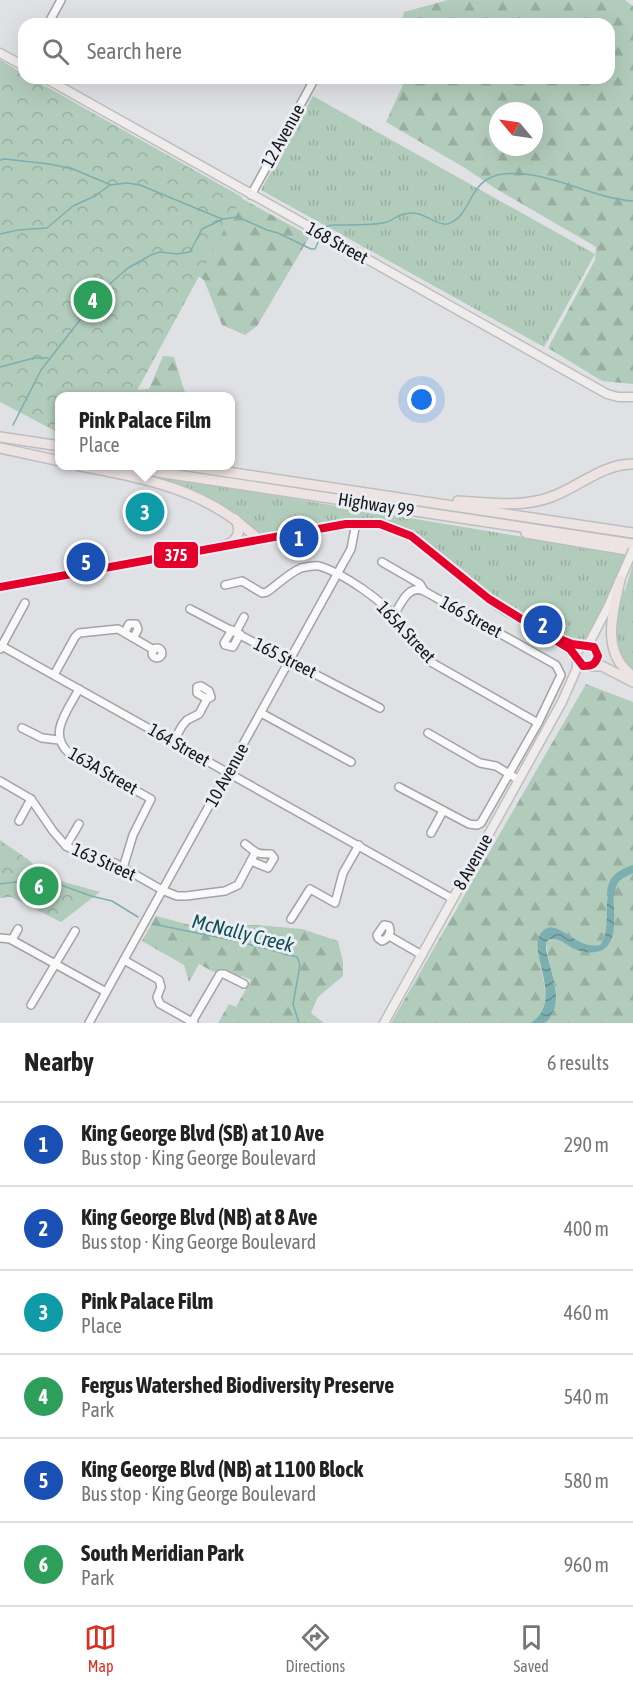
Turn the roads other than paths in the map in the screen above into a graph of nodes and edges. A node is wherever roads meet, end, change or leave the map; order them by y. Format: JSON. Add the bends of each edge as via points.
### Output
{"nodes":[{"id":1,"x":61,"y":0,"type":"edge"},
{"id":2,"x":51,"y":18,"type":"edge"},
{"id":3,"x":0,"y":53,"type":"edge"},
{"id":4,"x":18,"y":63,"type":"edge"},
{"id":5,"x":56,"y":84,"type":"edge"},
{"id":6,"x":312,"y":84,"type":"edge"},
{"id":7,"x":251,"y":195,"type":"junction"},
{"id":8,"x":633,"y":397,"type":"edge"},
{"id":9,"x":0,"y":437,"type":"edge"},
{"id":10,"x":55,"y":445,"type":"edge"},
{"id":11,"x":0,"y":448,"type":"edge"},
{"id":12,"x":55,"y":456,"type":"edge"},
{"id":13,"x":55,"y":460,"type":"edge"},
{"id":14,"x":633,"y":464,"type":"edge"},
{"id":15,"x":102,"y":470,"type":"edge"},
{"id":16,"x":151,"y":470,"type":"edge"},
{"id":17,"x":219,"y":470,"type":"edge"},
{"id":18,"x":348,"y":490,"type":"junction"},
{"id":19,"x":380,"y":505,"type":"junction"},
{"id":20,"x":226,"y":512,"type":"junction"},
{"id":21,"x":356,"y":523,"type":"junction"},
{"id":22,"x":633,"y":533,"type":"edge"},
{"id":23,"x":259,"y":540,"type":"junction"},
{"id":24,"x":633,"y":544,"type":"edge"},
{"id":25,"x":224,"y":546,"type":"junction"},
{"id":26,"x":632,"y":553,"type":"edge"},
{"id":27,"x":382,"y":562,"type":"dead end"},
{"id":28,"x":337,"y":575,"type":"junction"},
{"id":29,"x":620,"y":580,"type":"junction"},
{"id":30,"x":225,"y":585,"type":"dead end"},
{"id":31,"x":0,"y":587,"type":"edge"},
{"id":32,"x":424,"y":591,"type":"junction"},
{"id":33,"x":25,"y":603,"type":"dead end"},
{"id":34,"x":608,"y":607,"type":"junction"},
{"id":35,"x":190,"y":609,"type":"dead end"},
{"id":36,"x":394,"y":615,"type":"junction"},
{"id":37,"x":244,"y":617,"type":"dead end"},
{"id":38,"x":125,"y":632,"type":"junction"},
{"id":39,"x":236,"y":632,"type":"junction"},
{"id":40,"x":547,"y":634,"type":"junction"},
{"id":41,"x":134,"y":637,"type":"junction"},
{"id":42,"x":585,"y":646,"type":"junction"},
{"id":43,"x":1,"y":647,"type":"edge"},
{"id":44,"x":154,"y":650,"type":"dead end"},
{"id":45,"x":597,"y":652,"type":"junction"},
{"id":46,"x":576,"y":658,"type":"junction"},
{"id":47,"x":290,"y":661,"type":"junction"},
{"id":48,"x":590,"y":666,"type":"junction"},
{"id":49,"x":54,"y":675,"type":"junction"},
{"id":50,"x":633,"y":676,"type":"edge"},
{"id":51,"x":633,"y":682,"type":"edge"},
{"id":52,"x":79,"y":689,"type":"junction"},
{"id":53,"x":207,"y":699,"type":"dead end"},
{"id":54,"x":562,"y":702,"type":"junction"},
{"id":55,"x":380,"y":708,"type":"dead end"},
{"id":56,"x":261,"y":713,"type":"junction"},
{"id":57,"x":538,"y":723,"type":"junction"},
{"id":58,"x":22,"y":728,"type":"dead end"},
{"id":59,"x":428,"y":733,"type":"dead end"},
{"id":60,"x":59,"y":740,"type":"junction"},
{"id":61,"x":173,"y":742,"type":"junction"},
{"id":62,"x":351,"y":762,"type":"dead end"},
{"id":63,"x":228,"y":773,"type":"junction"},
{"id":64,"x":509,"y":773,"type":"junction"},
{"id":65,"x":519,"y":780,"type":"junction"},
{"id":66,"x":0,"y":781,"type":"edge"},
{"id":67,"x":399,"y":787,"type":"dead end"},
{"id":68,"x":31,"y":799,"type":"junction"},
{"id":69,"x":443,"y":811,"type":"junction"},
{"id":70,"x":19,"y":820,"type":"dead end"},
{"id":71,"x":79,"y":824,"type":"dead end"},
{"id":72,"x":431,"y":833,"type":"dead end"},
{"id":73,"x":245,"y":844,"type":"dead end"},
{"id":74,"x":359,"y":845,"type":"junction"},
{"id":75,"x":66,"y":846,"type":"junction"},
{"id":76,"x":255,"y":853,"type":"junction"},
{"id":77,"x":251,"y":861,"type":"junction"},
{"id":78,"x":123,"y":868,"type":"junction"},
{"id":79,"x":162,"y":890,"type":"junction"},
{"id":80,"x":453,"y":899,"type":"junction"},
{"id":81,"x":291,"y":919,"type":"dead end"},
{"id":82,"x":18,"y":929,"type":"dead end"},
{"id":83,"x":75,"y":931,"type":"dead end"},
{"id":84,"x":389,"y":936,"type":"dead end"},
{"id":85,"x":0,"y":938,"type":"edge"},
{"id":86,"x":12,"y":940,"type":"junction"},
{"id":87,"x":422,"y":955,"type":"junction"},
{"id":88,"x":124,"y":960,"type":"junction"},
{"id":89,"x":56,"y":965,"type":"junction"},
{"id":90,"x":244,"y":984,"type":"dead end"},
{"id":91,"x":105,"y":992,"type":"junction"},
{"id":92,"x":31,"y":1005,"type":"dead end"},
{"id":93,"x":88,"y":1023,"type":"edge"},
{"id":94,"x":193,"y":1023,"type":"edge"},
{"id":95,"x":384,"y":1023,"type":"edge"}],
"edges":[{"from":1,"to":2,"type":"street"},
{"from":3,"to":4,"type":"main road"},
{"from":5,"to":7,"type":"main road","name":"168 Street"},
{"from":6,"to":7,"type":"street","name":"12 Avenue"},
{"from":7,"to":8,"type":"main road","name":"168 Street","via":[[607,394]]},
{"from":9,"to":10,"type":"highway"},
{"from":11,"to":12,"type":"highway"},
{"from":11,"to":13,"type":"highway"},
{"from":14,"to":18,"type":"highway","via":[[609,468],[550,497],[517,504]]},
{"from":15,"to":20,"type":"highway","via":[[165,484]]},
{"from":16,"to":19,"type":"highway","name":"Highway 99"},
{"from":17,"to":18,"type":"highway","name":"Highway 99"},
{"from":18,"to":22,"type":"highway","name":"Highway 99"},
{"from":19,"to":24,"type":"highway","name":"Highway 99"},
{"from":19,"to":26,"type":"highway"},
{"from":20,"to":23,"type":"highway"},
{"from":20,"to":25,"type":"highway","via":[[236,521],[239,531],[234,541]]},
{"from":21,"to":23,"type":"main road"},
{"from":21,"to":28,"type":"street","name":"10 Avenue","via":[[351,549]]},
{"from":21,"to":40,"type":"main road","via":[[380,524],[411,536],[489,599]]},
{"from":23,"to":25,"type":"main road"},
{"from":25,"to":31,"type":"main road"},
{"from":26,"to":29,"type":"main road"},
{"from":27,"to":32,"type":"street","name":"166 Street","via":[[420,584]]},
{"from":28,"to":30,"type":"street","name":"165A Street","via":[[313,566],[298,570],[262,593],[242,581]]},
{"from":28,"to":36,"type":"street","name":"165A Street","via":[[367,592]]},
{"from":28,"to":47,"type":"street","name":"10 Avenue"},
{"from":29,"to":34,"type":"main road"},
{"from":29,"to":50,"type":"highway","via":[[611,621],[612,644],[621,664]]},
{"from":32,"to":36,"type":"street","via":[[412,591]]},
{"from":32,"to":57,"type":"street","name":"166 Street","via":[[556,665],[560,679]]},
{"from":33,"to":43,"type":"street"},
{"from":34,"to":42,"type":"main road"},
{"from":34,"to":45,"type":"main road"},
{"from":35,"to":39,"type":"street","name":"165 Street"},
{"from":36,"to":57,"type":"street","name":"165A Street","via":[[429,661]]},
{"from":37,"to":39,"type":"street"},
{"from":38,"to":41,"type":"street"},
{"from":38,"to":41,"type":"street","via":[[129,624],[136,624]]},
{"from":38,"to":49,"type":"street","via":[[110,628],[79,633]]},
{"from":39,"to":47,"type":"street","name":"165 Street"},
{"from":40,"to":42,"type":"main road"},
{"from":40,"to":46,"type":"main road","via":[[570,649]]},
{"from":41,"to":44,"type":"street"},
{"from":42,"to":45,"type":"main road","via":[[594,647]]},
{"from":42,"to":46,"type":"main road"},
{"from":43,"to":49,"type":"street","name":"164 Street"},
{"from":45,"to":48,"type":"main road","via":[[598,659]]},
{"from":46,"to":48,"type":"main road","via":[[580,664]]},
{"from":46,"to":54,"type":"main road","name":"8 Avenue","via":[[577,668]]},
{"from":47,"to":55,"type":"street","name":"165 Street"},
{"from":47,"to":56,"type":"street","name":"10 Avenue"},
{"from":48,"to":51,"type":"highway","via":[[602,666]]},
{"from":48,"to":54,"type":"main road","name":"8 Avenue"},
{"from":49,"to":52,"type":"street","name":"164 Street"},
{"from":52,"to":60,"type":"street","via":[[61,723]]},
{"from":52,"to":61,"type":"street","name":"164 Street"},
{"from":53,"to":61,"type":"street","via":[[199,714],[187,720]]},
{"from":54,"to":65,"type":"main road","name":"8 Avenue"},
{"from":56,"to":62,"type":"street"},
{"from":56,"to":63,"type":"street","name":"10 Avenue"},
{"from":57,"to":64,"type":"street"},
{"from":58,"to":60,"type":"street","via":[[42,738]]},
{"from":59,"to":64,"type":"street","via":[[480,763]]},
{"from":60,"to":78,"type":"street","name":"163A Street","via":[[69,753],[151,799],[133,835]]},
{"from":61,"to":63,"type":"street","name":"164 Street"},
{"from":63,"to":74,"type":"street","name":"164 Street"},
{"from":63,"to":79,"type":"street","name":"10 Avenue"},
{"from":64,"to":65,"type":"street"},
{"from":64,"to":69,"type":"street","via":[[481,823],[469,824]]},
{"from":65,"to":80,"type":"main road","name":"8 Avenue"},
{"from":66,"to":68,"type":"street","name":"163 Street"},
{"from":67,"to":69,"type":"street"},
{"from":68,"to":70,"type":"street"},
{"from":68,"to":75,"type":"street","name":"163 Street"},
{"from":69,"to":72,"type":"street"},
{"from":71,"to":75,"type":"street"},
{"from":73,"to":76,"type":"street"},
{"from":74,"to":80,"type":"street","name":"164 Street"},
{"from":74,"to":81,"type":"street","via":[[343,873],[335,903],[310,889]]},
{"from":75,"to":78,"type":"street","name":"163 Street"},
{"from":76,"to":77,"type":"street","name":"163 Street"},
{"from":76,"to":77,"type":"street","via":[[272,854],[274,860],[266,868]]},
{"from":77,"to":79,"type":"street","name":"163 Street","via":[[238,885],[227,891],[184,897]]},
{"from":78,"to":79,"type":"street","name":"163 Street"},
{"from":79,"to":88,"type":"street","name":"10 Avenue"},
{"from":80,"to":87,"type":"main road","name":"8 Avenue"},
{"from":82,"to":86,"type":"street"},
{"from":83,"to":89,"type":"street"},
{"from":84,"to":87,"type":"street"},
{"from":85,"to":86,"type":"street"},
{"from":86,"to":89,"type":"street"},
{"from":87,"to":95,"type":"main road","name":"8 Avenue"},
{"from":88,"to":91,"type":"street","name":"10 Avenue"},
{"from":88,"to":94,"type":"street","via":[[159,980],[160,1004]]},
{"from":89,"to":91,"type":"street"},
{"from":89,"to":92,"type":"street"},
{"from":90,"to":94,"type":"street","via":[[220,974]]},
{"from":91,"to":93,"type":"street","name":"10 Avenue"}]}
